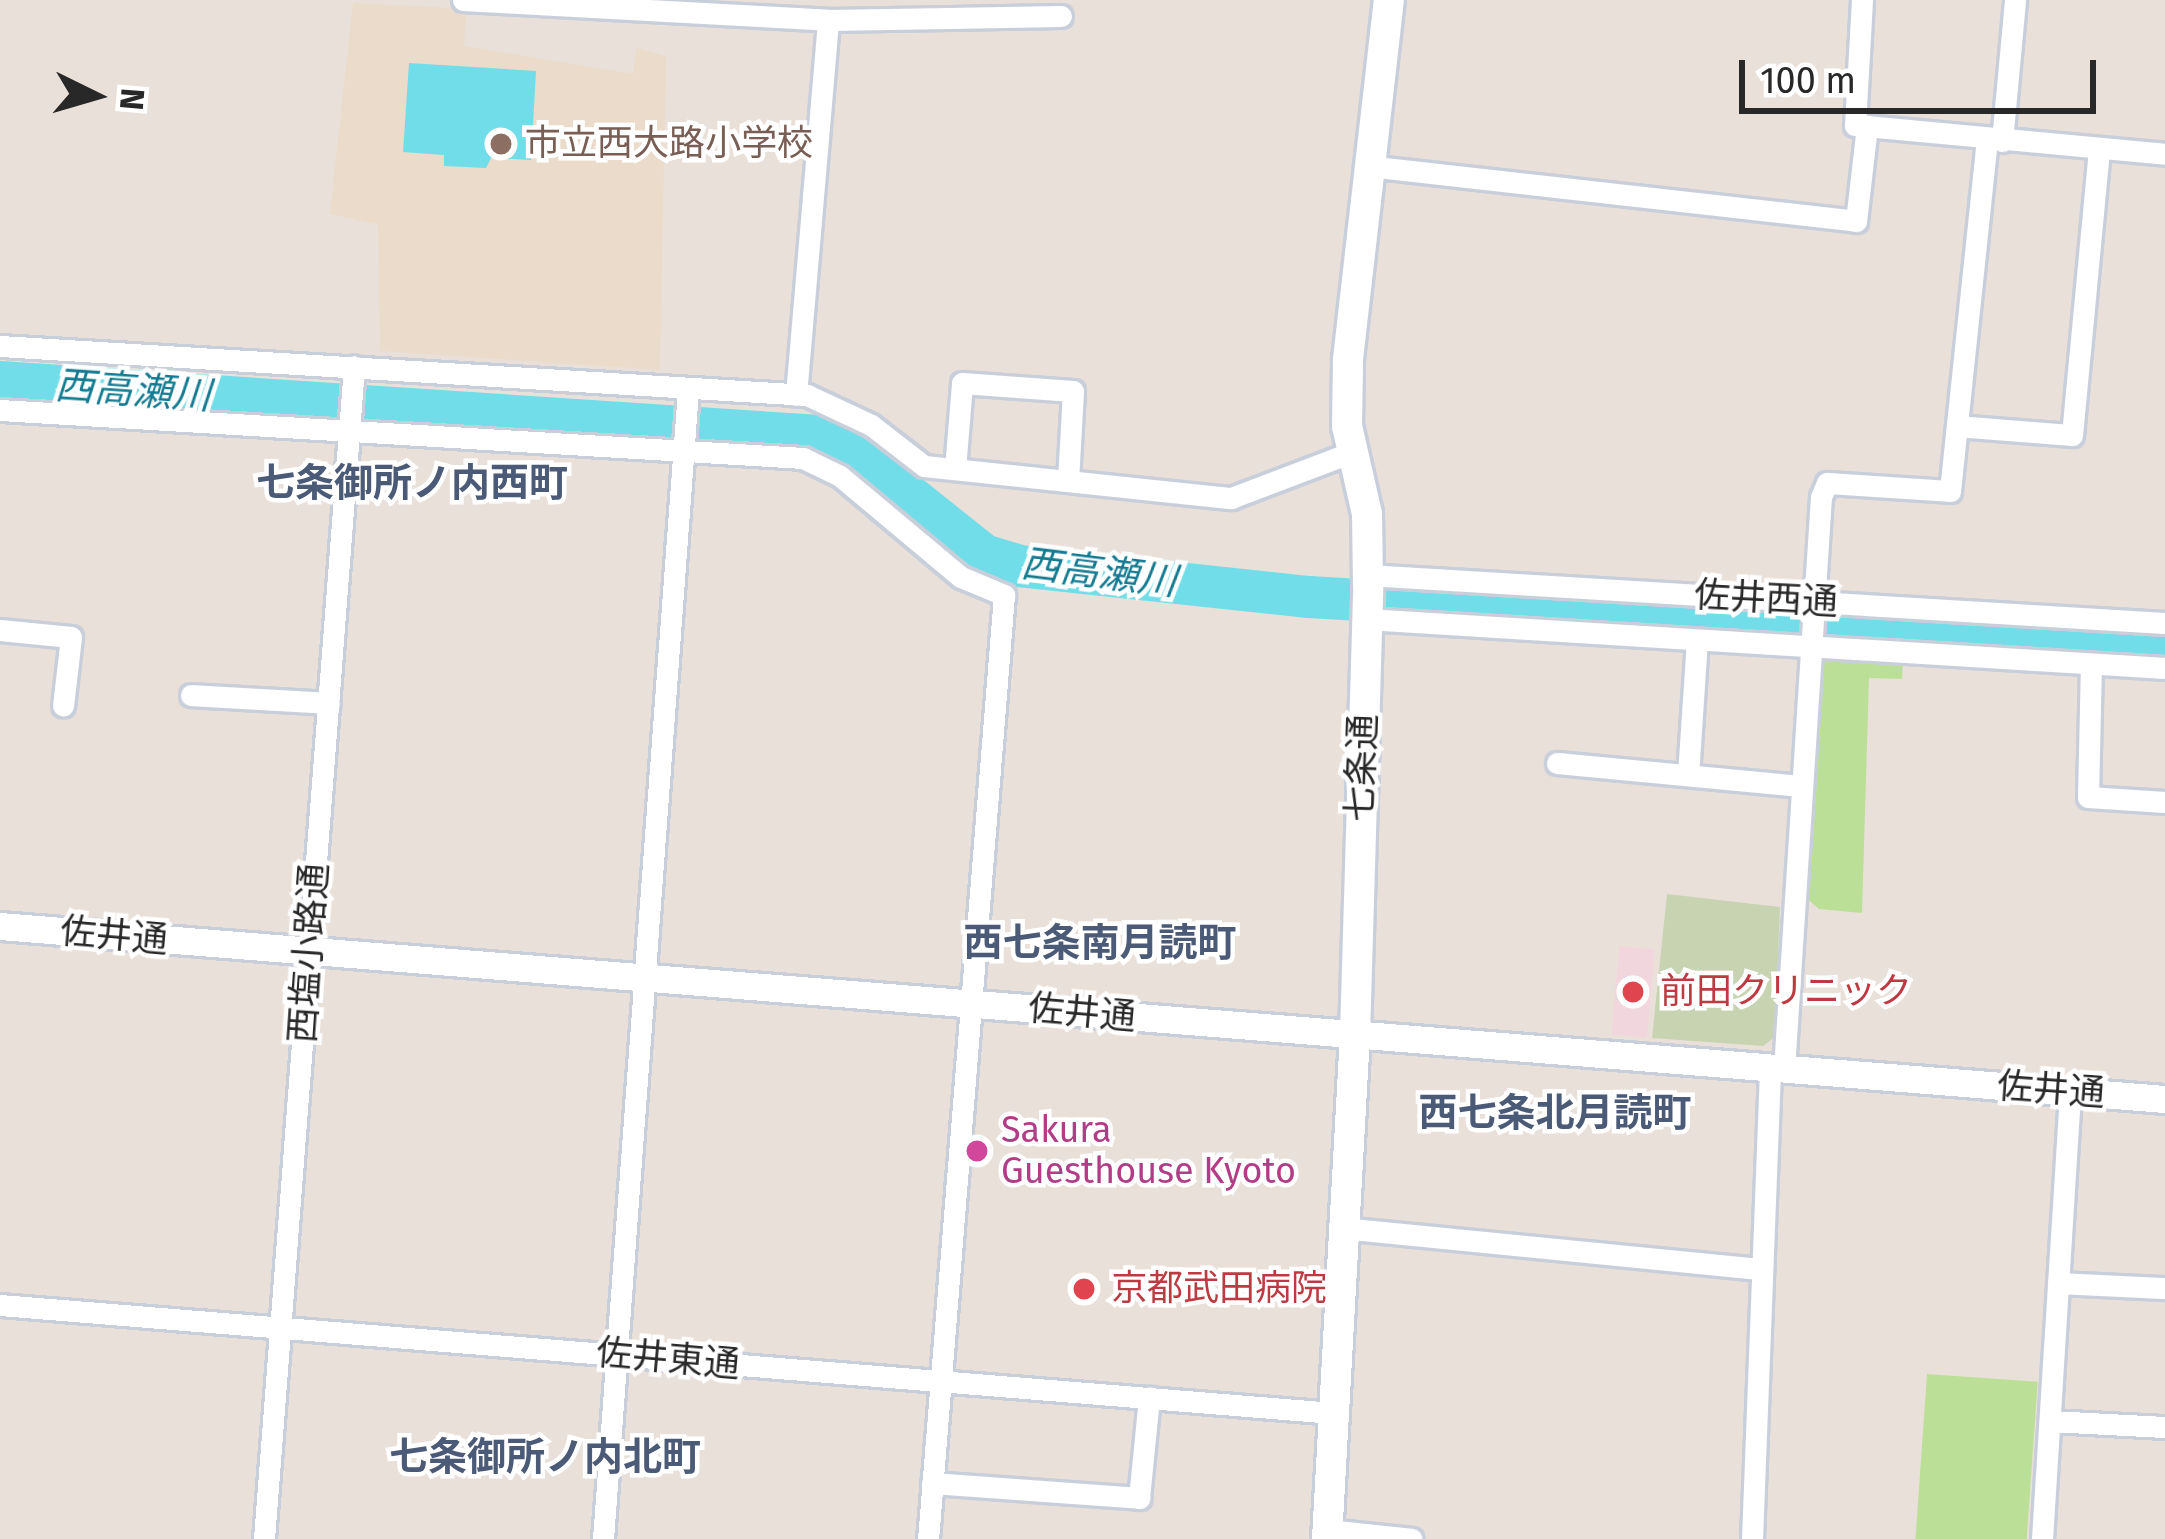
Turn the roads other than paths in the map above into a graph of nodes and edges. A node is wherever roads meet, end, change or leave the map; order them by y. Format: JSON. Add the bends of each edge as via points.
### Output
{"nodes":[{"id":1,"x":465,"y":0,"type":"edge"},
{"id":2,"x":1389,"y":0,"type":"edge"},
{"id":3,"x":1862,"y":0,"type":"edge"},
{"id":4,"x":2015,"y":0,"type":"edge"},
{"id":5,"x":993,"y":8,"type":"edge"},
{"id":6,"x":871,"y":9,"type":"edge"},
{"id":7,"x":1061,"y":16,"type":"dead end"},
{"id":8,"x":828,"y":20,"type":"junction"},
{"id":9,"x":1867,"y":126,"type":"junction"},
{"id":10,"x":1994,"y":141,"type":"junction"},
{"id":11,"x":2099,"y":149,"type":"junction"},
{"id":12,"x":2165,"y":154,"type":"edge"},
{"id":13,"x":1369,"y":166,"type":"junction"},
{"id":14,"x":0,"y":346,"type":"edge"},
{"id":15,"x":354,"y":366,"type":"junction"},
{"id":16,"x":688,"y":388,"type":"junction"},
{"id":17,"x":796,"y":395,"type":"junction"},
{"id":18,"x":0,"y":410,"type":"edge"},
{"id":19,"x":1957,"y":426,"type":"junction"},
{"id":20,"x":350,"y":429,"type":"junction"},
{"id":21,"x":683,"y":448,"type":"junction"},
{"id":22,"x":1352,"y":452,"type":"junction"},
{"id":23,"x":955,"y":469,"type":"junction"},
{"id":24,"x":1068,"y":481,"type":"junction"},
{"id":25,"x":1367,"y":579,"type":"junction"},
{"id":26,"x":1813,"y":602,"type":"junction"},
{"id":27,"x":1366,"y":620,"type":"junction"},
{"id":28,"x":2165,"y":623,"type":"edge"},
{"id":29,"x":0,"y":630,"type":"edge"},
{"id":30,"x":1697,"y":640,"type":"junction"},
{"id":31,"x":1810,"y":646,"type":"junction"},
{"id":32,"x":2091,"y":664,"type":"junction"},
{"id":33,"x":2165,"y":668,"type":"edge"},
{"id":34,"x":191,"y":695,"type":"dead end"},
{"id":35,"x":328,"y":703,"type":"junction"},
{"id":36,"x":62,"y":706,"type":"dead end"},
{"id":37,"x":1557,"y":763,"type":"dead end"},
{"id":38,"x":1688,"y":775,"type":"junction"},
{"id":39,"x":1802,"y":786,"type":"junction"},
{"id":40,"x":2165,"y":802,"type":"edge"},
{"id":41,"x":0,"y":926,"type":"edge"},
{"id":42,"x":309,"y":951,"type":"junction"},
{"id":43,"x":642,"y":978,"type":"junction"},
{"id":44,"x":971,"y":1004,"type":"junction"},
{"id":45,"x":1355,"y":1035,"type":"junction"},
{"id":46,"x":1777,"y":1068,"type":"junction"},
{"id":47,"x":2070,"y":1092,"type":"junction"},
{"id":48,"x":2165,"y":1099,"type":"edge"},
{"id":49,"x":1342,"y":1228,"type":"junction"},
{"id":50,"x":1762,"y":1270,"type":"junction"},
{"id":51,"x":2059,"y":1283,"type":"junction"},
{"id":52,"x":2165,"y":1288,"type":"edge"},
{"id":53,"x":0,"y":1305,"type":"edge"},
{"id":54,"x":279,"y":1328,"type":"junction"},
{"id":55,"x":616,"y":1355,"type":"junction"},
{"id":56,"x":941,"y":1381,"type":"junction"},
{"id":57,"x":1150,"y":1397,"type":"junction"},
{"id":58,"x":1335,"y":1413,"type":"junction"},
{"id":59,"x":2050,"y":1421,"type":"junction"},
{"id":60,"x":2165,"y":1426,"type":"edge"},
{"id":61,"x":932,"y":1483,"type":"junction"},
{"id":62,"x":1328,"y":1535,"type":"edge"},
{"id":63,"x":264,"y":1539,"type":"edge"},
{"id":64,"x":603,"y":1539,"type":"edge"},
{"id":65,"x":928,"y":1539,"type":"edge"},
{"id":66,"x":1412,"y":1539,"type":"edge"},
{"id":67,"x":1752,"y":1539,"type":"edge"},
{"id":68,"x":2042,"y":1539,"type":"edge"}],
"edges":[{"from":1,"to":8,"type":"street"},
{"from":2,"to":13,"type":"main road","name":"七条通"},
{"from":3,"to":9,"type":"street","via":[[1855,125]]},
{"from":4,"to":10,"type":"street"},
{"from":5,"to":6,"type":"street"},
{"from":5,"to":7,"type":"street"},
{"from":6,"to":8,"type":"street"},
{"from":8,"to":17,"type":"street"},
{"from":9,"to":10,"type":"street"},
{"from":9,"to":13,"type":"street","via":[[1856,221]]},
{"from":10,"to":11,"type":"street"},
{"from":10,"to":19,"type":"street"},
{"from":11,"to":12,"type":"street"},
{"from":11,"to":19,"type":"street","via":[[2072,435]]},
{"from":13,"to":22,"type":"main road","name":"七条通","via":[[1348,359]]},
{"from":14,"to":15,"type":"street"},
{"from":15,"to":16,"type":"street"},
{"from":15,"to":20,"type":"street","name":"西塩小路通"},
{"from":16,"to":17,"type":"street"},
{"from":16,"to":21,"type":"street"},
{"from":17,"to":23,"type":"street","via":[[871,424],[924,466]]},
{"from":18,"to":20,"type":"street"},
{"from":19,"to":26,"type":"street","via":[[1950,491],[1827,483]]},
{"from":20,"to":21,"type":"street"},
{"from":20,"to":35,"type":"street","name":"西塩小路通"},
{"from":21,"to":43,"type":"street"},
{"from":21,"to":44,"type":"street","via":[[803,458],[840,476],[961,577],[1004,595]]},
{"from":22,"to":24,"type":"street","via":[[1231,498]]},
{"from":22,"to":25,"type":"main road","name":"七条通","via":[[1367,514]]},
{"from":23,"to":24,"type":"street"},
{"from":23,"to":24,"type":"street","via":[[962,382],[1073,391]]},
{"from":25,"to":26,"type":"street","name":"佐井西通"},
{"from":25,"to":27,"type":"main road","name":"七条通"},
{"from":26,"to":28,"type":"street","name":"佐井西通"},
{"from":26,"to":31,"type":"street"},
{"from":27,"to":30,"type":"street"},
{"from":27,"to":45,"type":"main road","name":"七条通"},
{"from":29,"to":36,"type":"street","via":[[71,637]]},
{"from":30,"to":31,"type":"street"},
{"from":30,"to":38,"type":"street"},
{"from":31,"to":32,"type":"street"},
{"from":31,"to":39,"type":"street"},
{"from":32,"to":33,"type":"street"},
{"from":32,"to":40,"type":"street","via":[[2088,797]]},
{"from":34,"to":35,"type":"street"},
{"from":35,"to":42,"type":"street","name":"西塩小路通"},
{"from":37,"to":38,"type":"street"},
{"from":38,"to":39,"type":"street"},
{"from":39,"to":46,"type":"street"},
{"from":41,"to":42,"type":"street","name":"佐井通"},
{"from":42,"to":43,"type":"street","name":"佐井通"},
{"from":42,"to":54,"type":"street","name":"西塩小路通"},
{"from":43,"to":44,"type":"street","name":"佐井通"},
{"from":43,"to":55,"type":"street"},
{"from":44,"to":45,"type":"street","name":"佐井通"},
{"from":44,"to":56,"type":"street"},
{"from":45,"to":46,"type":"street","name":"佐井通"},
{"from":45,"to":49,"type":"main road","name":"七条通"},
{"from":46,"to":47,"type":"street","name":"佐井通"},
{"from":46,"to":50,"type":"street"},
{"from":47,"to":48,"type":"street","name":"佐井通"},
{"from":47,"to":51,"type":"street"},
{"from":49,"to":50,"type":"street"},
{"from":49,"to":58,"type":"main road","name":"七条通"},
{"from":50,"to":67,"type":"street"},
{"from":51,"to":52,"type":"street"},
{"from":51,"to":59,"type":"street"},
{"from":53,"to":54,"type":"street","name":"佐井東通"},
{"from":54,"to":55,"type":"street","name":"佐井東通"},
{"from":54,"to":63,"type":"street","name":"西塩小路通"},
{"from":55,"to":56,"type":"street","name":"佐井東通"},
{"from":55,"to":64,"type":"street"},
{"from":56,"to":57,"type":"street","name":"佐井東通"},
{"from":56,"to":61,"type":"street"},
{"from":57,"to":58,"type":"street","name":"佐井東通"},
{"from":57,"to":61,"type":"street","via":[[1138,1498]]},
{"from":58,"to":62,"type":"main road","name":"七条通"},
{"from":59,"to":60,"type":"street"},
{"from":59,"to":68,"type":"street"},
{"from":61,"to":65,"type":"street"},
{"from":62,"to":66,"type":"street"}]}
